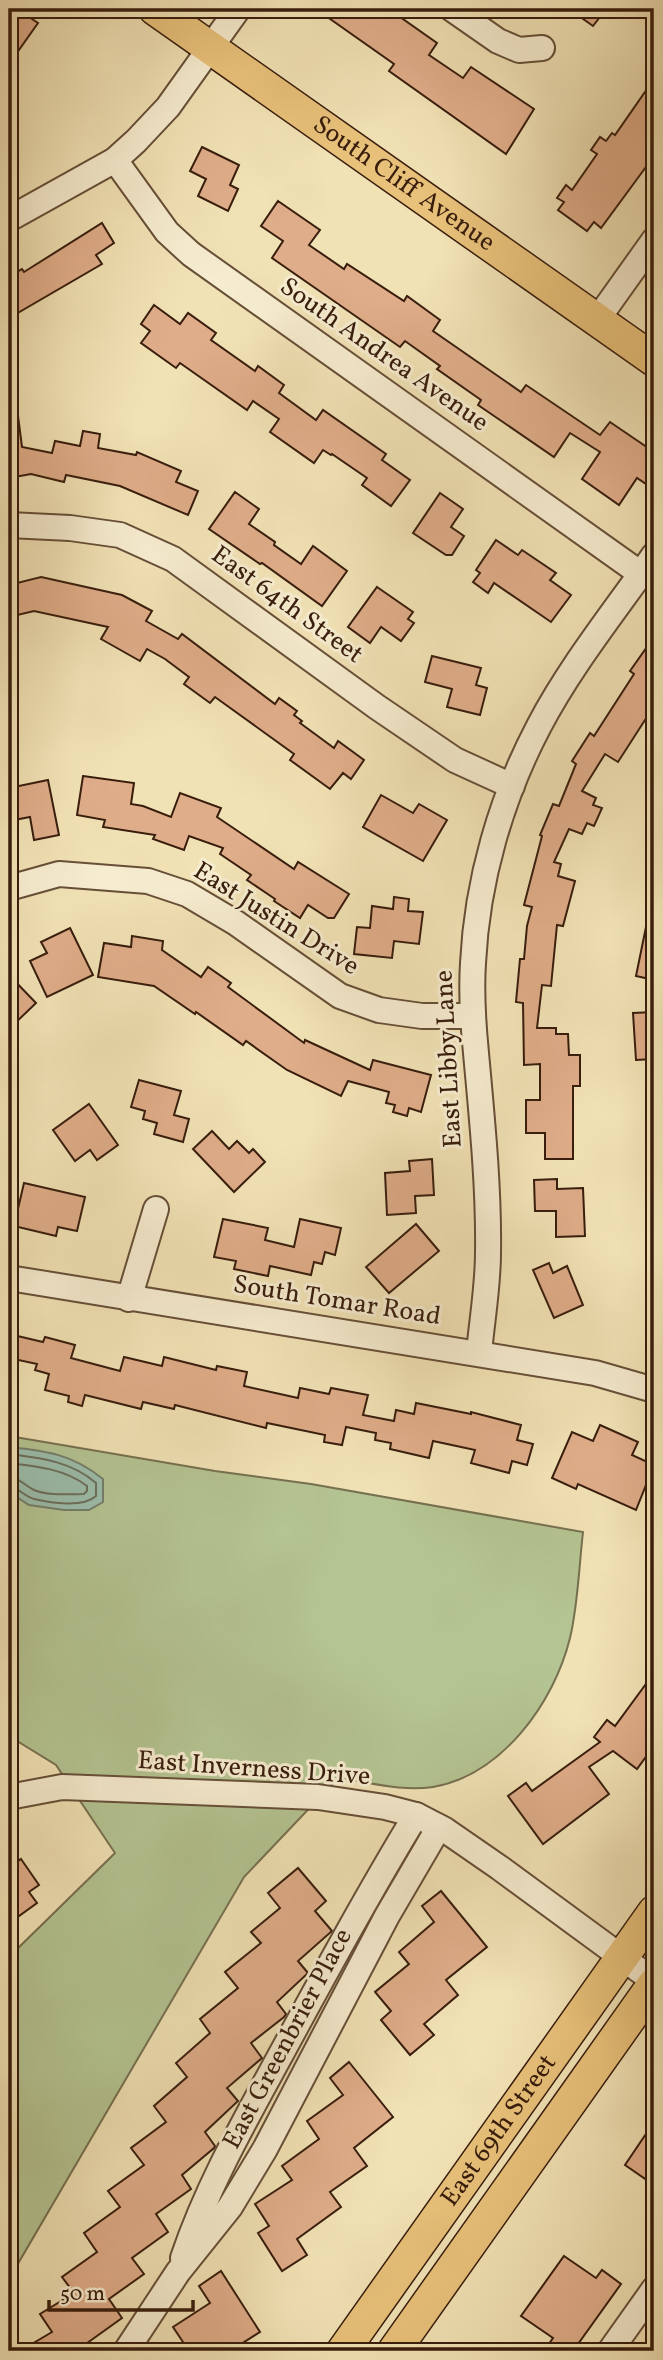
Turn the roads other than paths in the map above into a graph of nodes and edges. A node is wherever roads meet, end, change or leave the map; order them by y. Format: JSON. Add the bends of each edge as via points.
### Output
{"nodes":[{"id":1,"x":155,"y":9,"type":"edge"},
{"id":2,"x":238,"y":9,"type":"edge"},
{"id":3,"x":452,"y":9,"type":"edge"},
{"id":4,"x":210,"y":48,"type":"junction"},
{"id":5,"x":542,"y":48,"type":"dead end"},
{"id":6,"x":115,"y":160,"type":"junction"},
{"id":7,"x":9,"y":219,"type":"edge"},
{"id":8,"x":654,"y":240,"type":"edge"},
{"id":9,"x":597,"y":320,"type":"junction"},
{"id":10,"x":654,"y":360,"type":"edge"},
{"id":11,"x":9,"y":525,"type":"edge"},
{"id":12,"x":648,"y":565,"type":"edge"},
{"id":13,"x":512,"y":786,"type":"junction"},
{"id":14,"x":9,"y":888,"type":"edge"},
{"id":15,"x":472,"y":1016,"type":"junction"},
{"id":16,"x":156,"y":1209,"type":"dead end"},
{"id":17,"x":9,"y":1278,"type":"edge"},
{"id":18,"x":129,"y":1299,"type":"junction"},
{"id":19,"x":479,"y":1353,"type":"junction"},
{"id":20,"x":654,"y":1390,"type":"edge"},
{"id":21,"x":9,"y":1797,"type":"edge"},
{"id":22,"x":416,"y":1815,"type":"junction"},
{"id":23,"x":439,"y":1827,"type":"junction"},
{"id":24,"x":654,"y":1912,"type":"edge"},
{"id":25,"x":622,"y":1957,"type":"junction"},
{"id":26,"x":654,"y":1982,"type":"edge"},
{"id":27,"x":178,"y":2272,"type":"junction"},
{"id":28,"x":654,"y":2288,"type":"edge"},
{"id":29,"x":126,"y":2351,"type":"edge"},
{"id":30,"x":343,"y":2351,"type":"edge"},
{"id":31,"x":394,"y":2351,"type":"edge"},
{"id":32,"x":610,"y":2351,"type":"edge"}],
"edges":[{"from":1,"to":4,"type":"main road","name":"South Cliff Avenue"},
{"from":2,"to":4,"type":"street"},
{"from":3,"to":5,"type":"street","via":[[498,41],[519,50]]},
{"from":4,"to":6,"type":"street","via":[[168,107]]},
{"from":4,"to":9,"type":"main road","name":"South Cliff Avenue"},
{"from":6,"to":7,"type":"street"},
{"from":6,"to":12,"type":"street","name":"South Andrea Avenue","via":[[167,232],[191,254]]},
{"from":8,"to":9,"type":"street"},
{"from":9,"to":10,"type":"main road","name":"South Cliff Avenue"},
{"from":11,"to":13,"type":"street","name":"East 64th Street","via":[[120,535],[173,559],[455,760]]},
{"from":12,"to":13,"type":"street","name":"East Libby Lane","via":[[572,671],[539,726]]},
{"from":13,"to":15,"type":"street","name":"East Libby Lane","via":[[493,840],[482,895],[473,961]]},
{"from":14,"to":15,"type":"street","name":"East Justin Drive","via":[[59,874],[148,881],[187,894],[236,923],[340,996],[379,1010]]},
{"from":15,"to":19,"type":"street","name":"East Libby Lane","via":[[488,1254]]},
{"from":16,"to":18,"type":"street"},
{"from":17,"to":18,"type":"street","name":"South Tomar Road"},
{"from":18,"to":19,"type":"street","name":"South Tomar Road"},
{"from":19,"to":20,"type":"street","name":"South Tomar Road","via":[[596,1373]]},
{"from":21,"to":22,"type":"street","name":"East Inverness Drive","via":[[62,1787],[318,1797]]},
{"from":22,"to":23,"type":"street","name":"East Inverness Drive"},
{"from":22,"to":27,"type":"street","name":"East Greenbrier Place","via":[[364,1900],[230,2148]]},
{"from":23,"to":25,"type":"street","name":"East Inverness Drive"},
{"from":23,"to":27,"type":"street","name":"East Greenbrier Place","via":[[265,2149],[230,2207]]},
{"from":24,"to":25,"type":"main road","name":"East 69th Street"},
{"from":25,"to":26,"type":"street","name":"East Inverness Drive"},
{"from":25,"to":30,"type":"main road","name":"East 69th Street"},
{"from":26,"to":31,"type":"main road","name":"East 69th Street"},
{"from":27,"to":29,"type":"street","name":"East Greenbrier Place"},
{"from":28,"to":32,"type":"street"}]}
